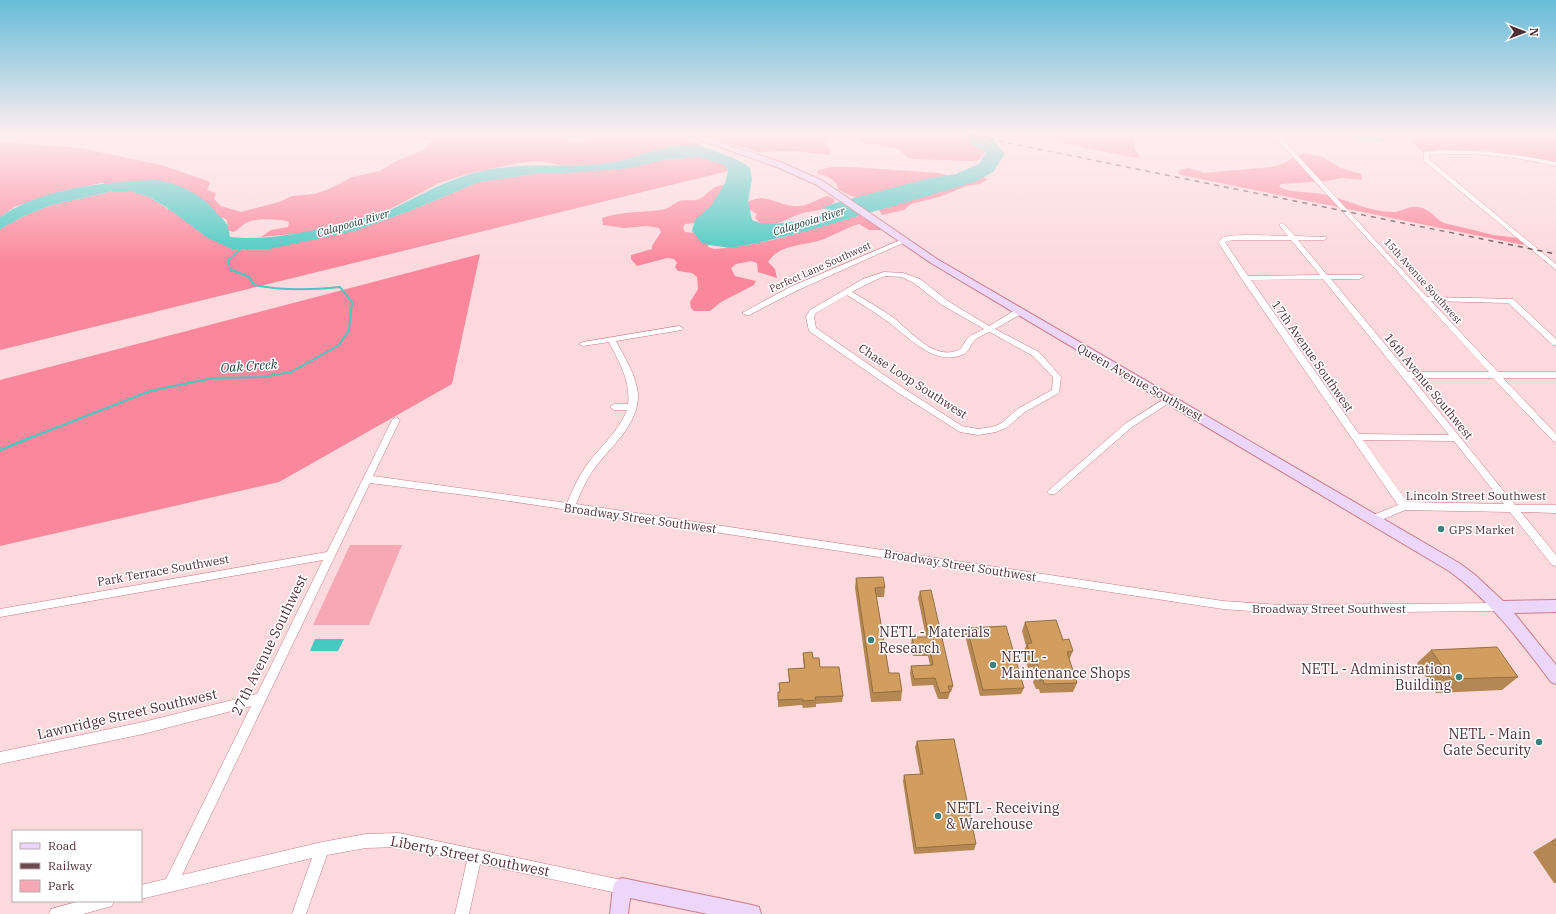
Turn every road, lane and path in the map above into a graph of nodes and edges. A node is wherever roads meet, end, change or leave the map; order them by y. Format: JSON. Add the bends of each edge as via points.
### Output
{"nodes":[{"id":1,"x":809,"y":178,"type":"edge"},
{"id":2,"x":1315,"y":178,"type":"edge"},
{"id":3,"x":1446,"y":178,"type":"edge"},
{"id":4,"x":1282,"y":225,"type":"dead end"},
{"id":5,"x":1324,"y":238,"type":"dead end"},
{"id":6,"x":1292,"y":239,"type":"junction"},
{"id":7,"x":903,"y":241,"type":"junction"},
{"id":8,"x":1556,"y":268,"type":"edge"},
{"id":9,"x":1360,"y":277,"type":"dead end"},
{"id":10,"x":1245,"y":278,"type":"junction"},
{"id":11,"x":1324,"y":278,"type":"junction"},
{"id":12,"x":847,"y":292,"type":"junction"},
{"id":13,"x":1427,"y":299,"type":"junction"},
{"id":14,"x":1020,"y":311,"type":"junction"},
{"id":15,"x":746,"y":313,"type":"dead end"},
{"id":16,"x":679,"y":328,"type":"dead end"},
{"id":17,"x":990,"y":328,"type":"junction"},
{"id":18,"x":611,"y":339,"type":"junction"},
{"id":19,"x":1556,"y":343,"type":"edge"},
{"id":20,"x":583,"y":344,"type":"dead end"},
{"id":21,"x":1406,"y":375,"type":"junction"},
{"id":22,"x":1497,"y":375,"type":"junction"},
{"id":23,"x":1556,"y":375,"type":"edge"},
{"id":24,"x":1169,"y":399,"type":"junction"},
{"id":25,"x":614,"y":407,"type":"dead end"},
{"id":26,"x":632,"y":407,"type":"junction"},
{"id":27,"x":396,"y":420,"type":"dead end"},
{"id":28,"x":1355,"y":437,"type":"junction"},
{"id":29,"x":1455,"y":438,"type":"junction"},
{"id":30,"x":1556,"y":439,"type":"edge"},
{"id":31,"x":367,"y":479,"type":"junction"},
{"id":32,"x":1052,"y":492,"type":"dead end"},
{"id":33,"x":1404,"y":506,"type":"junction"},
{"id":34,"x":570,"y":507,"type":"junction"},
{"id":35,"x":1511,"y":508,"type":"junction"},
{"id":36,"x":1556,"y":508,"type":"edge"},
{"id":37,"x":1374,"y":519,"type":"junction"},
{"id":38,"x":330,"y":555,"type":"junction"},
{"id":39,"x":1556,"y":562,"type":"edge"},
{"id":40,"x":1556,"y":606,"type":"edge"},
{"id":41,"x":1501,"y":607,"type":"junction"},
{"id":42,"x":0,"y":613,"type":"edge"},
{"id":43,"x":1556,"y":678,"type":"edge"},
{"id":44,"x":259,"y":699,"type":"junction"},
{"id":45,"x":0,"y":758,"type":"edge"},
{"id":46,"x":322,"y":849,"type":"junction"},
{"id":47,"x":475,"y":855,"type":"junction"},
{"id":48,"x":171,"y":884,"type":"junction"},
{"id":49,"x":622,"y":887,"type":"junction"},
{"id":50,"x":142,"y":892,"type":"edge"},
{"id":51,"x":102,"y":902,"type":"edge"},
{"id":52,"x":56,"y":914,"type":"edge"},
{"id":53,"x":299,"y":914,"type":"edge"},
{"id":54,"x":462,"y":914,"type":"edge"},
{"id":55,"x":619,"y":914,"type":"edge"},
{"id":56,"x":752,"y":914,"type":"edge"}],
"edges":[{"from":1,"to":7,"type":"main road","name":"Queen Avenue Southwest","via":[[839,195]]},
{"from":2,"to":13,"type":"street","name":"15th Avenue Southwest"},
{"from":3,"to":8,"type":"street"},
{"from":4,"to":6,"type":"street","name":"16th Avenue Southwest"},
{"from":5,"to":6,"type":"street"},
{"from":6,"to":10,"type":"street","name":"17th Avenue Southwest","via":[[1225,239],[1221,242]]},
{"from":6,"to":11,"type":"street","name":"16th Avenue Southwest"},
{"from":7,"to":14,"type":"main road","name":"Queen Avenue Southwest"},
{"from":7,"to":15,"type":"street","name":"Perfect Lane Southwest"},
{"from":9,"to":11,"type":"street"},
{"from":10,"to":11,"type":"street"},
{"from":10,"to":28,"type":"street","name":"17th Avenue Southwest"},
{"from":11,"to":21,"type":"street","name":"16th Avenue Southwest"},
{"from":12,"to":17,"type":"street","name":"Chase Loop Southwest","via":[[884,274],[903,276],[917,281],[945,303]]},
{"from":12,"to":17,"type":"street","via":[[930,350],[943,355],[963,352],[968,348],[970,340]]},
{"from":12,"to":17,"type":"street","name":"Chase Loop Southwest","via":[[813,312],[810,317],[812,329],[960,429],[978,432],[1003,426],[1022,410],[1056,391],[1058,385],[1057,377],[1036,354]]},
{"from":13,"to":19,"type":"street","via":[[1510,301]]},
{"from":13,"to":22,"type":"street","name":"15th Avenue Southwest"},
{"from":14,"to":17,"type":"street"},
{"from":14,"to":24,"type":"main road","name":"Queen Avenue Southwest"},
{"from":16,"to":18,"type":"street"},
{"from":18,"to":20,"type":"street"},
{"from":18,"to":26,"type":"street","via":[[631,382],[634,399]]},
{"from":21,"to":22,"type":"street"},
{"from":21,"to":29,"type":"street","name":"16th Avenue Southwest"},
{"from":22,"to":23,"type":"street"},
{"from":22,"to":30,"type":"street","name":"15th Avenue Southwest"},
{"from":24,"to":32,"type":"street","via":[[1129,425]]},
{"from":24,"to":37,"type":"main road","name":"Queen Avenue Southwest"},
{"from":25,"to":26,"type":"street"},
{"from":26,"to":34,"type":"street","via":[[624,428],[591,465]]},
{"from":27,"to":31,"type":"street","name":"27th Avenue Southwest"},
{"from":28,"to":29,"type":"street"},
{"from":28,"to":33,"type":"street","name":"17th Avenue Southwest"},
{"from":29,"to":35,"type":"street","name":"16th Avenue Southwest"},
{"from":31,"to":34,"type":"street","name":"Broadway Street Southwest"},
{"from":31,"to":38,"type":"street","name":"27th Avenue Southwest"},
{"from":33,"to":35,"type":"street","name":"Lincoln Street Southwest"},
{"from":33,"to":37,"type":"street","name":"Lincoln Street Southwest"},
{"from":34,"to":41,"type":"street","name":"Broadway Street Southwest","via":[[1230,605],[1281,609]]},
{"from":35,"to":36,"type":"street","name":"Lincoln Street Southwest"},
{"from":35,"to":39,"type":"street","name":"16th Avenue Southwest"},
{"from":37,"to":41,"type":"main road","name":"Queen Avenue Southwest","via":[[1464,573]]},
{"from":38,"to":42,"type":"street","name":"Park Terrace Southwest"},
{"from":38,"to":44,"type":"street","name":"27th Avenue Southwest"},
{"from":40,"to":41,"type":"main road","name":"Broadway Street Southwest"},
{"from":41,"to":43,"type":"main road","name":"Queen Avenue Southwest"},
{"from":44,"to":45,"type":"street","name":"Lawnridge Street Southwest","via":[[143,728]]},
{"from":44,"to":48,"type":"street","name":"27th Avenue Southwest"},
{"from":46,"to":47,"type":"street","name":"Liberty Street Southwest","via":[[366,841],[390,840]]},
{"from":46,"to":48,"type":"street","name":"Liberty Street Southwest"},
{"from":46,"to":53,"type":"street"},
{"from":47,"to":49,"type":"street","name":"Liberty Street Southwest"},
{"from":47,"to":54,"type":"street"},
{"from":48,"to":50,"type":"street","name":"Liberty Street Southwest"},
{"from":49,"to":55,"type":"main road"},
{"from":49,"to":56,"type":"main road","name":"Liberty Street Southwest"},
{"from":51,"to":52,"type":"street"}]}
